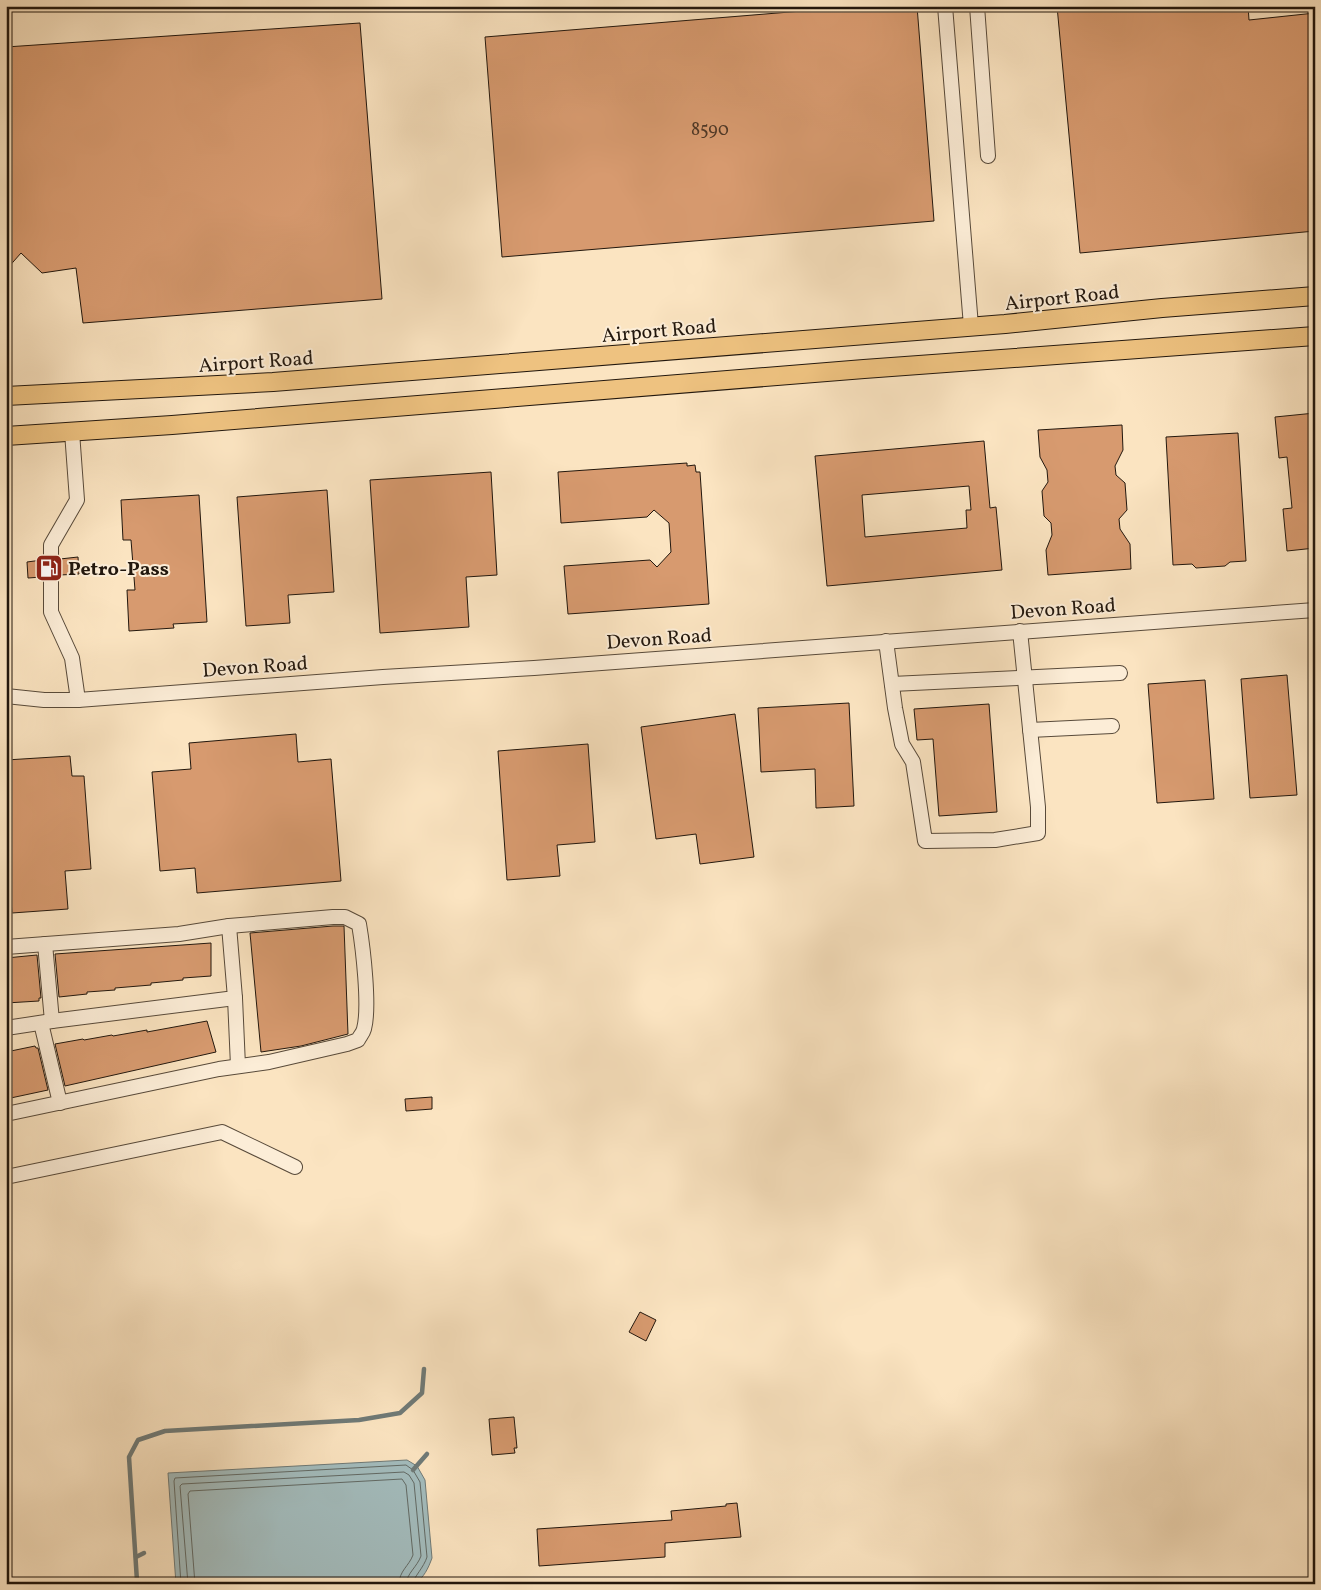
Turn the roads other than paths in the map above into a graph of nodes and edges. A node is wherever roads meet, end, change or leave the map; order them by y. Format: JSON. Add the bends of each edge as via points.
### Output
{"nodes":[{"id":1,"x":945,"y":6,"type":"edge"},
{"id":2,"x":977,"y":6,"type":"edge"},
{"id":3,"x":988,"y":156,"type":"dead end"},
{"id":4,"x":1315,"y":296,"type":"edge"},
{"id":5,"x":971,"y":326,"type":"junction"},
{"id":6,"x":1315,"y":336,"type":"edge"},
{"id":7,"x":6,"y":396,"type":"edge"},
{"id":8,"x":72,"y":432,"type":"junction"},
{"id":9,"x":6,"y":436,"type":"edge"},
{"id":10,"x":50,"y":560,"type":"dead end"},
{"id":11,"x":51,"y":576,"type":"dead end"},
{"id":12,"x":1315,"y":610,"type":"edge"},
{"id":13,"x":1020,"y":631,"type":"junction"},
{"id":14,"x":886,"y":641,"type":"junction"},
{"id":15,"x":1120,"y":673,"type":"dead end"},
{"id":16,"x":1025,"y":676,"type":"junction"},
{"id":17,"x":892,"y":684,"type":"junction"},
{"id":18,"x":6,"y":696,"type":"edge"},
{"id":19,"x":78,"y":700,"type":"junction"},
{"id":20,"x":1112,"y":726,"type":"dead end"},
{"id":21,"x":1030,"y":730,"type":"junction"},
{"id":22,"x":230,"y":926,"type":"junction"},
{"id":23,"x":45,"y":944,"type":"junction"},
{"id":24,"x":6,"y":947,"type":"edge"},
{"id":25,"x":235,"y":998,"type":"junction"},
{"id":26,"x":46,"y":1022,"type":"junction"},
{"id":27,"x":6,"y":1028,"type":"edge"},
{"id":28,"x":238,"y":1066,"type":"junction"},
{"id":29,"x":60,"y":1103,"type":"junction"},
{"id":30,"x":6,"y":1114,"type":"edge"},
{"id":31,"x":295,"y":1167,"type":"dead end"},
{"id":32,"x":6,"y":1177,"type":"edge"}],
"edges":[{"from":1,"to":5,"type":"street"},
{"from":2,"to":3,"type":"street"},
{"from":4,"to":5,"type":"main road","name":"Airport Road"},
{"from":5,"to":7,"type":"main road","name":"Airport Road","via":[[273,382]]},
{"from":6,"to":8,"type":"main road"},
{"from":8,"to":9,"type":"main road"},
{"from":8,"to":10,"type":"street","via":[[77,500],[50,545]]},
{"from":11,"to":19,"type":"street","via":[[51,612],[72,658]]},
{"from":12,"to":13,"type":"street","name":"Devon Road"},
{"from":13,"to":14,"type":"street","name":"Devon Road"},
{"from":13,"to":16,"type":"street"},
{"from":14,"to":17,"type":"street"},
{"from":14,"to":19,"type":"street","name":"Devon Road"},
{"from":15,"to":16,"type":"street"},
{"from":16,"to":17,"type":"street"},
{"from":16,"to":21,"type":"street"},
{"from":17,"to":21,"type":"street","via":[[902,744],[913,762],[925,841],[995,840],[1038,833]]},
{"from":18,"to":19,"type":"street","name":"Devon Road"},
{"from":20,"to":21,"type":"street"},
{"from":22,"to":23,"type":"street","via":[[179,934]]},
{"from":22,"to":25,"type":"street"},
{"from":22,"to":28,"type":"street","via":[[333,917],[353,920],[359,924],[361,935],[365,990],[363,1030],[358,1040],[269,1062]]},
{"from":23,"to":24,"type":"street"},
{"from":23,"to":26,"type":"street"},
{"from":25,"to":26,"type":"street"},
{"from":25,"to":28,"type":"street"},
{"from":26,"to":27,"type":"street"},
{"from":26,"to":29,"type":"street"},
{"from":28,"to":29,"type":"street"},
{"from":29,"to":30,"type":"street"},
{"from":31,"to":32,"type":"street","via":[[222,1132]]}]}
